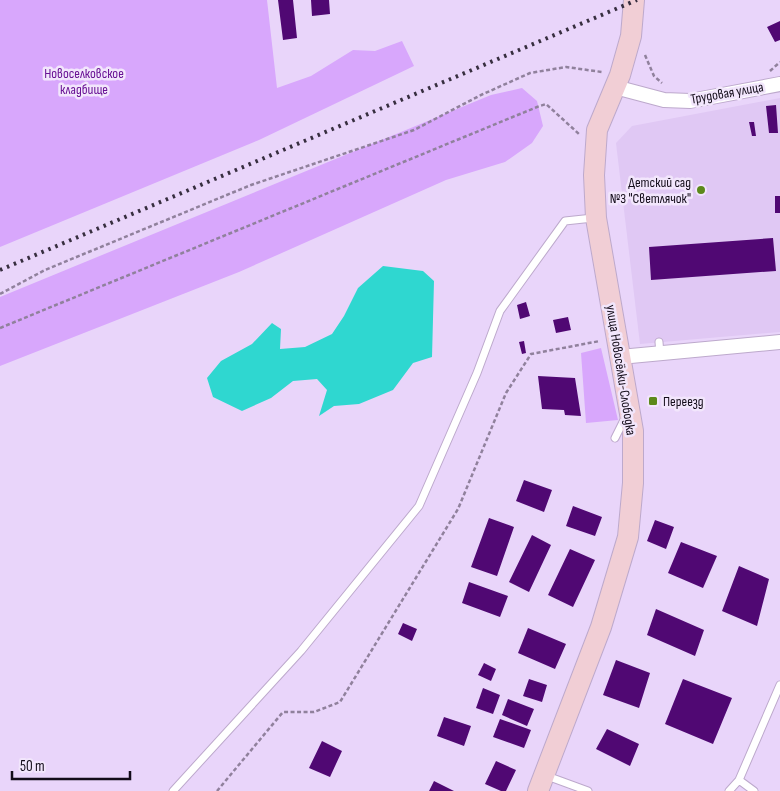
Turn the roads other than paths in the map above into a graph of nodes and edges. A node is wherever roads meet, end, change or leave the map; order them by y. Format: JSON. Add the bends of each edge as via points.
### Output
{"nodes":[{"id":1,"x":634,"y":0,"type":"edge"},
{"id":2,"x":780,"y":84,"type":"edge"},
{"id":3,"x":615,"y":88,"type":"junction"},
{"id":4,"x":596,"y":218,"type":"junction"},
{"id":5,"x":780,"y":344,"type":"edge"},
{"id":6,"x":618,"y":348,"type":"junction"},
{"id":7,"x":629,"y":409,"type":"junction"},
{"id":8,"x":615,"y":438,"type":"dead end"},
{"id":9,"x":780,"y":685,"type":"edge"},
{"id":10,"x":738,"y":780,"type":"junction"},
{"id":11,"x":541,"y":783,"type":"edge"},
{"id":12,"x":174,"y":791,"type":"edge"},
{"id":13,"x":588,"y":791,"type":"edge"},
{"id":14,"x":729,"y":791,"type":"edge"},
{"id":15,"x":754,"y":791,"type":"edge"}],
"edges":[{"from":1,"to":3,"type":"main road","name":"улица Новосёлки-Слободка","via":[[631,36]]},
{"from":2,"to":3,"type":"street","name":"Трудовая улица","via":[[690,100],[664,100]]},
{"from":3,"to":4,"type":"main road","name":"улица Новосёлки-Слободка","via":[[598,130],[594,175]]},
{"from":4,"to":6,"type":"main road","name":"улица Новосёлки-Слободка"},
{"from":4,"to":12,"type":"lane","via":[[565,221],[500,311],[477,373],[419,506],[301,651]]},
{"from":5,"to":6,"type":"street"},
{"from":6,"to":7,"type":"main road","name":"улица Новосёлки-Слободка"},
{"from":7,"to":8,"type":"lane"},
{"from":7,"to":11,"type":"main road","name":"улица Новосёлки-Слободка","via":[[633,431],[633,483],[628,537],[600,627]]},
{"from":9,"to":10,"type":"lane"},
{"from":10,"to":14,"type":"lane"},
{"from":10,"to":15,"type":"lane"},
{"from":11,"to":13,"type":"lane"}]}
